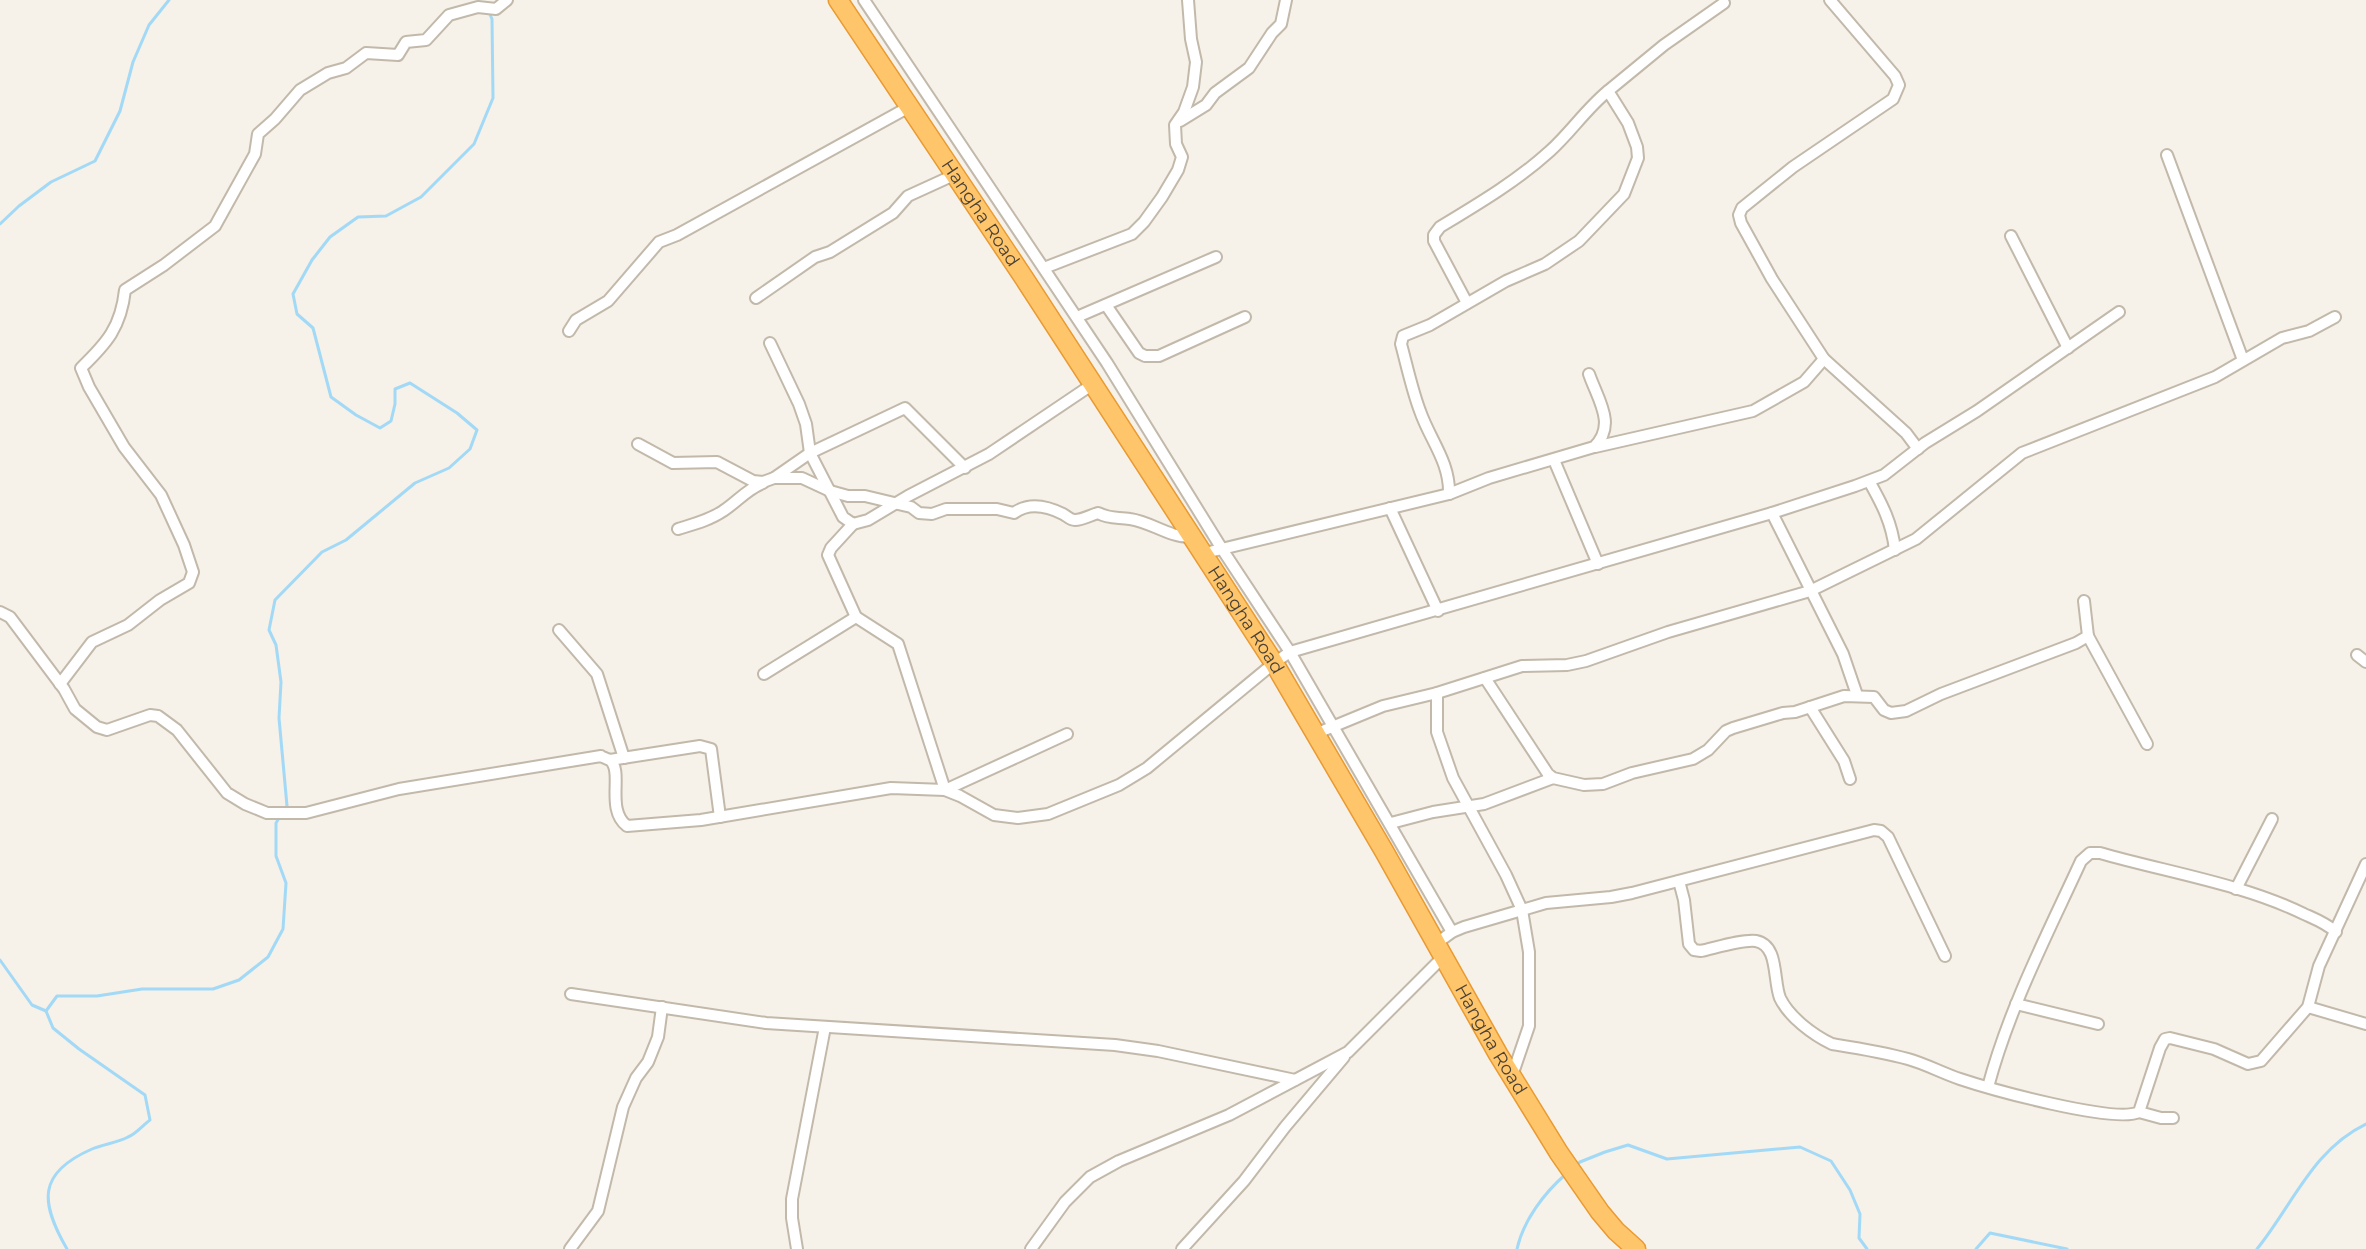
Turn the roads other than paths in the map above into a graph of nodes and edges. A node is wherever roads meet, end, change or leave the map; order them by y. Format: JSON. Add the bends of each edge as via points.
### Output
{"nodes":[{"id":1,"x":507,"y":0,"type":"edge"},
{"id":2,"x":838,"y":0,"type":"edge"},
{"id":3,"x":864,"y":0,"type":"edge"},
{"id":4,"x":1188,"y":0,"type":"edge"},
{"id":5,"x":1286,"y":0,"type":"edge"},
{"id":6,"x":1830,"y":0,"type":"edge"},
{"id":7,"x":1724,"y":3,"type":"dead end"},
{"id":8,"x":1608,"y":91,"type":"junction"},
{"id":9,"x":909,"y":107,"type":"junction"},
{"id":10,"x":1177,"y":122,"type":"junction"},
{"id":11,"x":2167,"y":155,"type":"dead end"},
{"id":12,"x":954,"y":175,"type":"junction"},
{"id":13,"x":2011,"y":236,"type":"dead end"},
{"id":14,"x":1216,"y":257,"type":"dead end"},
{"id":15,"x":1044,"y":268,"type":"junction"},
{"id":16,"x":756,"y":298,"type":"dead end"},
{"id":17,"x":1467,"y":303,"type":"junction"},
{"id":18,"x":1106,"y":305,"type":"junction"},
{"id":19,"x":2119,"y":312,"type":"dead end"},
{"id":20,"x":1077,"y":317,"type":"junction"},
{"id":21,"x":1245,"y":317,"type":"dead end"},
{"id":22,"x":2334,"y":318,"type":"dead end"},
{"id":23,"x":569,"y":331,"type":"dead end"},
{"id":24,"x":770,"y":343,"type":"dead end"},
{"id":25,"x":2068,"y":348,"type":"junction"},
{"id":26,"x":1824,"y":359,"type":"junction"},
{"id":27,"x":2243,"y":360,"type":"junction"},
{"id":28,"x":1589,"y":375,"type":"dead end"},
{"id":29,"x":1093,"y":384,"type":"junction"},
{"id":30,"x":638,"y":444,"type":"dead end"},
{"id":31,"x":1594,"y":447,"type":"junction"},
{"id":32,"x":1918,"y":449,"type":"junction"},
{"id":33,"x":810,"y":453,"type":"junction"},
{"id":34,"x":1554,"y":460,"type":"junction"},
{"id":35,"x":965,"y":468,"type":"junction"},
{"id":36,"x":774,"y":478,"type":"junction"},
{"id":37,"x":1869,"y":481,"type":"junction"},
{"id":38,"x":763,"y":482,"type":"junction"},
{"id":39,"x":830,"y":491,"type":"junction"},
{"id":40,"x":1449,"y":494,"type":"junction"},
{"id":41,"x":895,"y":504,"type":"junction"},
{"id":42,"x":1390,"y":508,"type":"junction"},
{"id":43,"x":1772,"y":513,"type":"junction"},
{"id":44,"x":853,"y":524,"type":"junction"},
{"id":45,"x":678,"y":529,"type":"dead end"},
{"id":46,"x":1190,"y":537,"type":"junction"},
{"id":47,"x":1222,"y":549,"type":"junction"},
{"id":48,"x":1895,"y":550,"type":"junction"},
{"id":49,"x":1201,"y":555,"type":"junction"},
{"id":50,"x":1599,"y":564,"type":"junction"},
{"id":51,"x":1810,"y":591,"type":"junction"},
{"id":52,"x":2084,"y":601,"type":"dead end"},
{"id":53,"x":1438,"y":611,"type":"junction"},
{"id":54,"x":0,"y":612,"type":"edge"},
{"id":55,"x":856,"y":617,"type":"junction"},
{"id":56,"x":559,"y":630,"type":"dead end"},
{"id":57,"x":2088,"y":636,"type":"junction"},
{"id":58,"x":1290,"y":652,"type":"junction"},
{"id":59,"x":1274,"y":663,"type":"junction"},
{"id":60,"x":764,"y":674,"type":"dead end"},
{"id":61,"x":1485,"y":678,"type":"junction"},
{"id":62,"x":60,"y":684,"type":"junction"},
{"id":63,"x":1437,"y":693,"type":"junction"},
{"id":64,"x":1857,"y":695,"type":"junction"},
{"id":65,"x":1810,"y":706,"type":"junction"},
{"id":66,"x":1332,"y":726,"type":"junction"},
{"id":67,"x":1067,"y":734,"type":"dead end"},
{"id":68,"x":1315,"y":734,"type":"junction"},
{"id":69,"x":2147,"y":744,"type":"dead end"},
{"id":70,"x":624,"y":758,"type":"junction"},
{"id":71,"x":610,"y":760,"type":"junction"},
{"id":72,"x":1553,"y":778,"type":"junction"},
{"id":73,"x":1850,"y":779,"type":"dead end"},
{"id":74,"x":945,"y":790,"type":"junction"},
{"id":75,"x":1468,"y":806,"type":"junction"},
{"id":76,"x":720,"y":817,"type":"junction"},
{"id":77,"x":2272,"y":819,"type":"dead end"},
{"id":78,"x":1391,"y":823,"type":"junction"},
{"id":79,"x":2366,"y":864,"type":"edge"},
{"id":80,"x":1679,"y":881,"type":"junction"},
{"id":81,"x":2236,"y":889,"type":"junction"},
{"id":82,"x":1522,"y":910,"type":"junction"},
{"id":83,"x":1452,"y":932,"type":"junction"},
{"id":84,"x":2336,"y":932,"type":"junction"},
{"id":85,"x":1440,"y":949,"type":"junction"},
{"id":86,"x":1945,"y":956,"type":"dead end"},
{"id":87,"x":571,"y":994,"type":"dead end"},
{"id":88,"x":2016,"y":1004,"type":"junction"},
{"id":89,"x":662,"y":1006,"type":"junction"},
{"id":90,"x":2308,"y":1007,"type":"junction"},
{"id":91,"x":2098,"y":1024,"type":"dead end"},
{"id":92,"x":2366,"y":1024,"type":"edge"},
{"id":93,"x":825,"y":1027,"type":"junction"},
{"id":94,"x":1348,"y":1052,"type":"junction"},
{"id":95,"x":1512,"y":1076,"type":"junction"},
{"id":96,"x":1295,"y":1080,"type":"junction"},
{"id":97,"x":1988,"y":1088,"type":"junction"},
{"id":98,"x":2139,"y":1112,"type":"junction"},
{"id":99,"x":2173,"y":1118,"type":"dead end"},
{"id":100,"x":570,"y":1249,"type":"edge"},
{"id":101,"x":797,"y":1249,"type":"edge"},
{"id":102,"x":1031,"y":1249,"type":"edge"},
{"id":103,"x":1182,"y":1249,"type":"edge"},
{"id":104,"x":1636,"y":1249,"type":"edge"}],
"edges":[{"from":1,"to":62,"type":"street","via":[[496,9],[478,8],[449,15],[426,40],[406,42],[398,55],[366,53],[346,68],[328,72],[300,90],[258,134],[255,154],[216,226],[125,290],[123,310],[114,333],[81,368],[124,447],[161,495],[193,572],[189,583],[128,625],[92,642]]},
{"from":2,"to":9,"type":"highway","name":"Hangha Road"},
{"from":3,"to":15,"type":"street"},
{"from":4,"to":10,"type":"street","via":[[1196,62],[1193,87]]},
{"from":5,"to":10,"type":"street","via":[[1281,24],[1249,68],[1215,93],[1206,105]]},
{"from":6,"to":26,"type":"street","via":[[1895,76],[1897,94],[1881,109],[1793,167],[1739,214],[1772,279]]},
{"from":7,"to":8,"type":"street"},
{"from":8,"to":17,"type":"street","via":[[1549,152],[1434,235]]},
{"from":8,"to":17,"type":"street","via":[[1628,123],[1637,147],[1637,165],[1624,194],[1579,241],[1545,264]]},
{"from":9,"to":12,"type":"highway","name":"Hangha Road"},
{"from":9,"to":23,"type":"street","via":[[659,242],[608,300],[576,320]]},
{"from":10,"to":15,"type":"street","via":[[1176,144],[1182,158],[1144,222],[1132,234]]},
{"from":11,"to":27,"type":"street"},
{"from":12,"to":16,"type":"street","via":[[908,196],[893,213],[830,252],[815,257]]},
{"from":12,"to":29,"type":"highway","name":"Hangha Road"},
{"from":13,"to":25,"type":"street"},
{"from":14,"to":18,"type":"street"},
{"from":15,"to":20,"type":"street"},
{"from":17,"to":40,"type":"street","via":[[1430,326],[1403,336],[1401,344],[1420,411],[1447,472]]},
{"from":18,"to":20,"type":"street"},
{"from":18,"to":21,"type":"street","via":[[1145,356],[1159,356]]},
{"from":19,"to":25,"type":"street"},
{"from":20,"to":47,"type":"street"},
{"from":22,"to":27,"type":"street","via":[[2309,331],[2282,338]]},
{"from":24,"to":33,"type":"street","via":[[799,404]]},
{"from":25,"to":32,"type":"street"},
{"from":26,"to":31,"type":"street","via":[[1804,382],[1752,411]]},
{"from":26,"to":32,"type":"street","via":[[1906,433]]},
{"from":27,"to":48,"type":"street","via":[[2216,377],[2022,453],[1916,539]]},
{"from":28,"to":31,"type":"street","via":[[1606,422],[1606,431]]},
{"from":29,"to":35,"type":"street"},
{"from":29,"to":46,"type":"highway","name":"Hangha Road"},
{"from":30,"to":38,"type":"street","via":[[673,463],[717,462],[753,481]]},
{"from":31,"to":34,"type":"street"},
{"from":32,"to":37,"type":"street","via":[[1884,475]]},
{"from":33,"to":35,"type":"street","via":[[905,408]]},
{"from":33,"to":36,"type":"street"},
{"from":33,"to":39,"type":"street"},
{"from":34,"to":40,"type":"street"},
{"from":34,"to":50,"type":"street"},
{"from":35,"to":41,"type":"street"},
{"from":36,"to":38,"type":"street"},
{"from":36,"to":39,"type":"street","via":[[802,478]]},
{"from":37,"to":43,"type":"street"},
{"from":37,"to":48,"type":"street","via":[[1885,509]]},
{"from":38,"to":45,"type":"street","via":[[718,514]]},
{"from":39,"to":41,"type":"street"},
{"from":39,"to":44,"type":"street","via":[[843,517]]},
{"from":40,"to":42,"type":"street"},
{"from":41,"to":44,"type":"street"},
{"from":41,"to":46,"type":"street","via":[[932,514],[946,509],[997,508],[1014,513],[1037,505],[1072,520],[1098,513],[1107,518],[1142,521],[1180,537]]},
{"from":42,"to":47,"type":"street"},
{"from":42,"to":53,"type":"street"},
{"from":43,"to":50,"type":"street"},
{"from":43,"to":51,"type":"street"},
{"from":44,"to":55,"type":"street","via":[[828,555]]},
{"from":46,"to":49,"type":"highway","name":"Hangha Road"},
{"from":47,"to":49,"type":"street"},
{"from":47,"to":58,"type":"street"},
{"from":48,"to":51,"type":"street"},
{"from":49,"to":59,"type":"highway","name":"Hangha Road"},
{"from":50,"to":53,"type":"street"},
{"from":51,"to":61,"type":"street","via":[[1668,632],[1586,661],[1522,666]]},
{"from":51,"to":64,"type":"street","via":[[1843,654]]},
{"from":52,"to":57,"type":"street"},
{"from":53,"to":58,"type":"street"},
{"from":54,"to":62,"type":"street","via":[[10,617]]},
{"from":55,"to":60,"type":"street"},
{"from":55,"to":74,"type":"street","via":[[898,644]]},
{"from":56,"to":70,"type":"street","via":[[597,674]]},
{"from":57,"to":64,"type":"street","via":[[1906,711],[1891,713],[1874,697]]},
{"from":57,"to":69,"type":"street"},
{"from":58,"to":59,"type":"street"},
{"from":58,"to":66,"type":"street"},
{"from":59,"to":68,"type":"highway","name":"Hangha Road"},
{"from":59,"to":74,"type":"street","via":[[1147,768],[1119,785],[1048,814],[1018,818],[994,815]]},
{"from":61,"to":63,"type":"street"},
{"from":61,"to":72,"type":"street","via":[[1541,767]]},
{"from":62,"to":71,"type":"street","via":[[75,709],[97,727],[107,730],[150,715],[158,716],[177,730],[227,793],[267,813],[306,813],[399,789],[601,756]]},
{"from":63,"to":66,"type":"street","via":[[1383,706]]},
{"from":63,"to":75,"type":"street","via":[[1437,732],[1453,778]]},
{"from":64,"to":65,"type":"street"},
{"from":65,"to":72,"type":"street","via":[[1726,731],[1694,759],[1593,786]]},
{"from":65,"to":73,"type":"street","via":[[1844,761]]},
{"from":66,"to":68,"type":"street"},
{"from":66,"to":78,"type":"street"},
{"from":67,"to":74,"type":"street"},
{"from":68,"to":85,"type":"highway","name":"Hangha Road"},
{"from":70,"to":71,"type":"street"},
{"from":70,"to":76,"type":"street","via":[[700,746],[711,749]]},
{"from":71,"to":76,"type":"street","via":[[614,767],[616,808],[627,826]]},
{"from":72,"to":75,"type":"street","via":[[1484,804]]},
{"from":74,"to":76,"type":"street","via":[[891,788]]},
{"from":75,"to":78,"type":"street"},
{"from":75,"to":82,"type":"street"},
{"from":77,"to":81,"type":"street"},
{"from":78,"to":83,"type":"street"},
{"from":79,"to":84,"type":"street"},
{"from":80,"to":82,"type":"street","via":[[1611,897],[1546,903]]},
{"from":80,"to":86,"type":"street","via":[[1864,832],[1881,831],[1888,837]]},
{"from":80,"to":97,"type":"street","via":[[1689,944],[1694,950],[1754,940],[1764,943],[1781,999],[1821,1039],[1911,1059]]},
{"from":81,"to":84,"type":"street","via":[[2290,907]]},
{"from":81,"to":88,"type":"street","via":[[2090,853],[2081,861]]},
{"from":82,"to":83,"type":"street"},
{"from":82,"to":95,"type":"street","via":[[1530,968],[1529,1026]]},
{"from":83,"to":85,"type":"street"},
{"from":84,"to":90,"type":"street","via":[[2319,966]]},
{"from":85,"to":94,"type":"street"},
{"from":85,"to":95,"type":"highway","name":"Hangha Road"},
{"from":87,"to":89,"type":"street"},
{"from":88,"to":91,"type":"street"},
{"from":88,"to":97,"type":"street"},
{"from":89,"to":93,"type":"street","via":[[751,1021]]},
{"from":89,"to":100,"type":"street","via":[[658,1037],[623,1107],[598,1211]]},
{"from":90,"to":92,"type":"street"},
{"from":90,"to":98,"type":"street","via":[[2261,1061],[2248,1064],[2214,1049],[2165,1039]]},
{"from":93,"to":96,"type":"street","via":[[1115,1045]]},
{"from":93,"to":101,"type":"street","via":[[792,1199]]},
{"from":94,"to":96,"type":"street"},
{"from":94,"to":103,"type":"street","via":[[1244,1181]]},
{"from":95,"to":104,"type":"highway","name":"Hangha Road","via":[[1579,1183],[1616,1231]]},
{"from":96,"to":102,"type":"street","via":[[1229,1115],[1090,1177],[1065,1202]]},
{"from":97,"to":98,"type":"street","via":[[2094,1111],[2132,1116]]},
{"from":98,"to":99,"type":"street"}]}
